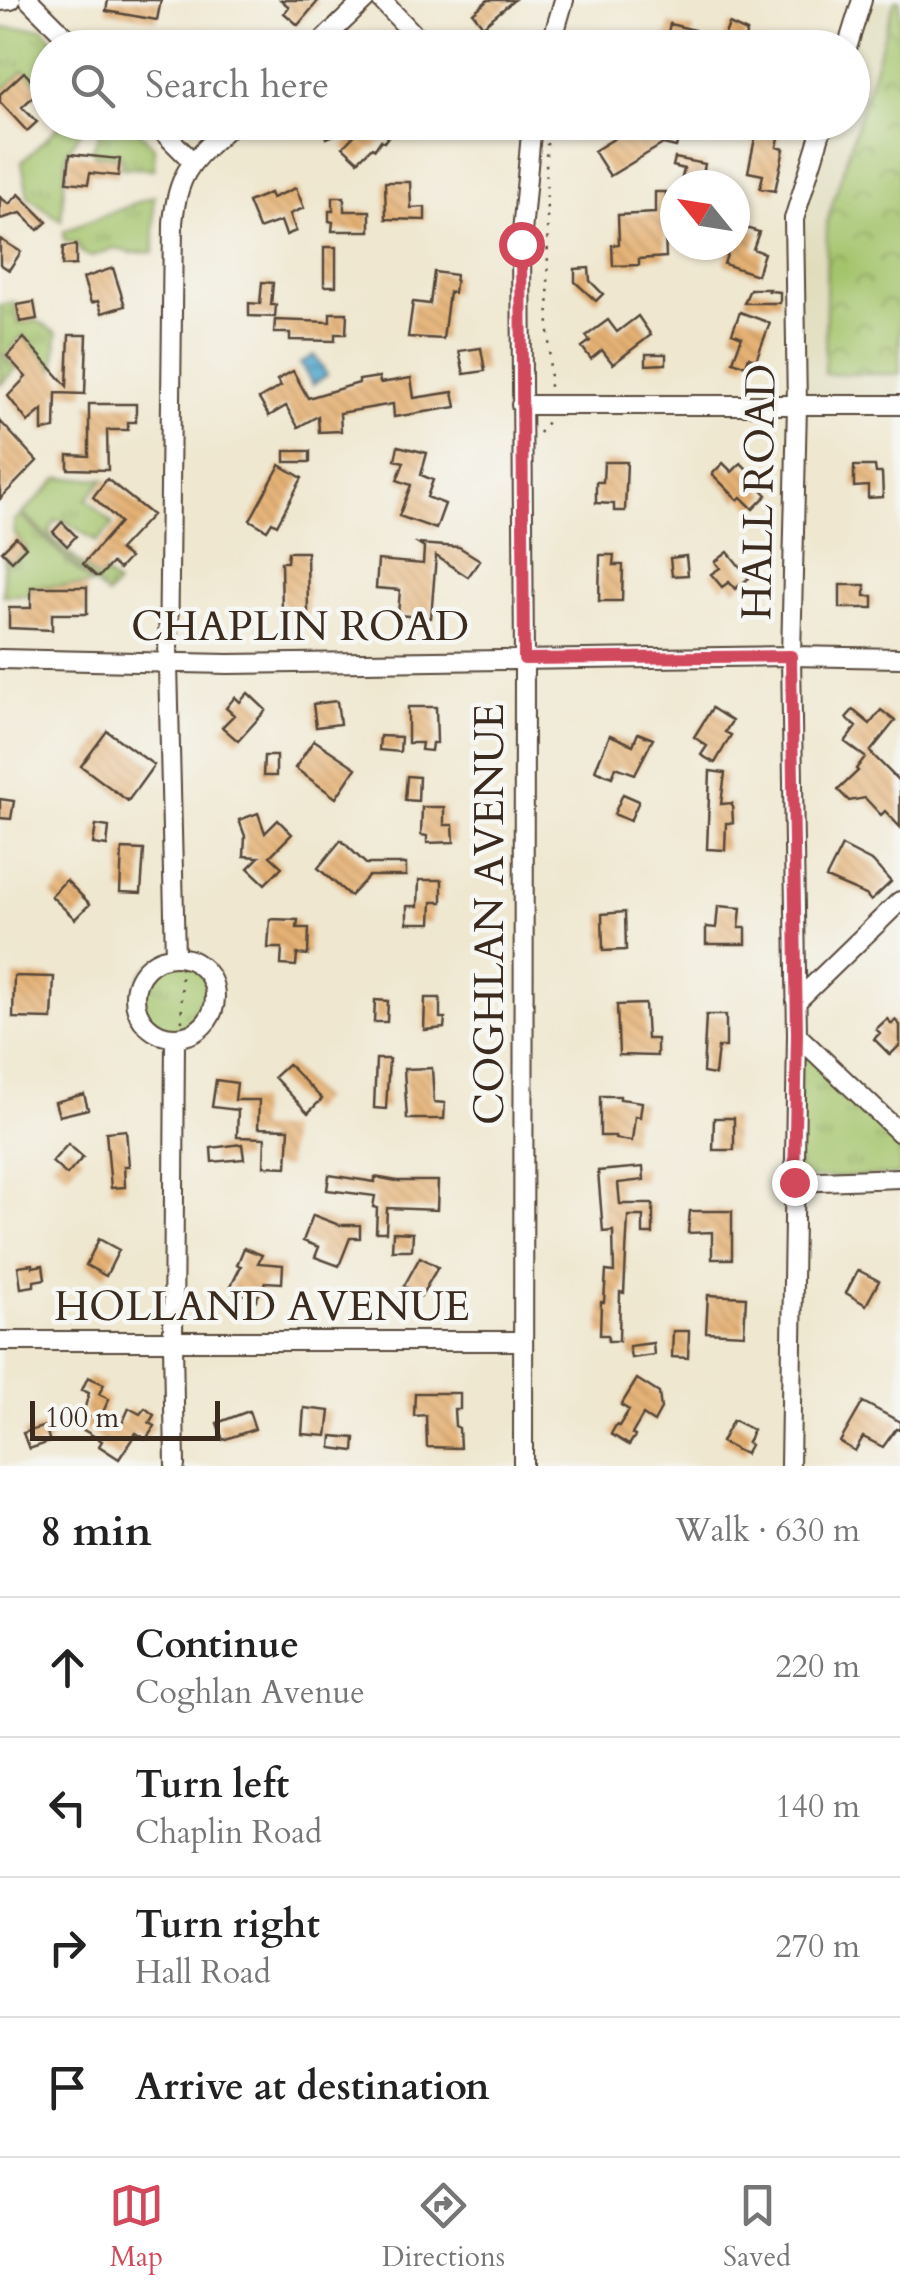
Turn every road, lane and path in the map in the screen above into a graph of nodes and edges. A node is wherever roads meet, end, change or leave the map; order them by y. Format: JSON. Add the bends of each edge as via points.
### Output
{"nodes":[{"id":1,"x":11,"y":0,"type":"edge"},
{"id":2,"x":28,"y":0,"type":"edge"},
{"id":3,"x":365,"y":0,"type":"edge"},
{"id":4,"x":381,"y":0,"type":"edge"},
{"id":5,"x":564,"y":0,"type":"edge"},
{"id":6,"x":862,"y":0,"type":"edge"},
{"id":7,"x":0,"y":1,"type":"edge"},
{"id":8,"x":59,"y":30,"type":"edge"},
{"id":9,"x":333,"y":30,"type":"edge"},
{"id":10,"x":410,"y":30,"type":"edge"},
{"id":11,"x":555,"y":30,"type":"edge"},
{"id":12,"x":853,"y":30,"type":"edge"},
{"id":13,"x":171,"y":140,"type":"edge"},
{"id":14,"x":216,"y":140,"type":"edge"},
{"id":15,"x":529,"y":140,"type":"edge"},
{"id":16,"x":547,"y":140,"type":"edge"},
{"id":17,"x":818,"y":140,"type":"edge"},
{"id":18,"x":193,"y":162,"type":"junction"},
{"id":19,"x":521,"y":405,"type":"junction"},
{"id":20,"x":549,"y":405,"type":"junction"},
{"id":21,"x":797,"y":406,"type":"junction"},
{"id":22,"x":900,"y":406,"type":"edge"},
{"id":23,"x":538,"y":434,"type":"dead end"},
{"id":24,"x":791,"y":656,"type":"junction"},
{"id":25,"x":0,"y":658,"type":"edge"},
{"id":26,"x":900,"y":658,"type":"edge"},
{"id":27,"x":524,"y":659,"type":"junction"},
{"id":28,"x":168,"y":664,"type":"junction"},
{"id":29,"x":900,"y":901,"type":"edge"},
{"id":30,"x":178,"y":957,"type":"junction"},
{"id":31,"x":796,"y":1002,"type":"junction"},
{"id":32,"x":797,"y":1034,"type":"junction"},
{"id":33,"x":179,"y":1037,"type":"junction"},
{"id":34,"x":900,"y":1133,"type":"edge"},
{"id":35,"x":900,"y":1178,"type":"edge"},
{"id":36,"x":794,"y":1182,"type":"junction"},
{"id":37,"x":0,"y":1341,"type":"edge"},
{"id":38,"x":523,"y":1341,"type":"junction"},
{"id":39,"x":172,"y":1342,"type":"junction"},
{"id":40,"x":175,"y":1466,"type":"edge"},
{"id":41,"x":524,"y":1466,"type":"edge"},
{"id":42,"x":790,"y":1466,"type":"edge"}],
"edges":[{"from":1,"to":7,"type":"street"},
{"from":2,"to":8,"type":"street"},
{"from":3,"to":9,"type":"street"},
{"from":4,"to":10,"type":"street"},
{"from":5,"to":11,"type":"street"},
{"from":6,"to":12,"type":"street"},
{"from":13,"to":18,"type":"street"},
{"from":14,"to":18,"type":"street"},
{"from":15,"to":19,"type":"street","name":"COGHLAN AVENUE","via":[[521,244]]},
{"from":16,"to":20,"type":"path"},
{"from":17,"to":21,"type":"street","name":"HALL ROAD","via":[[794,219]]},
{"from":18,"to":28,"type":"street","via":[[180,180],[173,223]]},
{"from":19,"to":20,"type":"street"},
{"from":19,"to":27,"type":"street","name":"COGHLAN AVENUE"},
{"from":20,"to":21,"type":"street"},
{"from":20,"to":23,"type":"path"},
{"from":21,"to":22,"type":"street"},
{"from":21,"to":24,"type":"street","name":"HALL ROAD"},
{"from":24,"to":26,"type":"street","name":"CHAPLIN ROAD"},
{"from":24,"to":27,"type":"street","name":"CHAPLIN ROAD"},
{"from":24,"to":31,"type":"street","name":"HALL ROAD"},
{"from":25,"to":28,"type":"street","name":"CHAPLIN ROAD"},
{"from":27,"to":28,"type":"street","name":"CHAPLIN ROAD"},
{"from":27,"to":38,"type":"street","name":"COGHLAN AVENUE"},
{"from":28,"to":30,"type":"street"},
{"from":29,"to":31,"type":"street"},
{"from":30,"to":33,"type":"path"},
{"from":30,"to":33,"type":"street","via":[[203,968],[216,996],[204,1025]]},
{"from":30,"to":33,"type":"street","via":[[146,968],[134,998],[146,1026]]},
{"from":31,"to":32,"type":"street","name":"HALL ROAD"},
{"from":32,"to":34,"type":"street"},
{"from":32,"to":36,"type":"street","name":"HALL ROAD"},
{"from":33,"to":39,"type":"street"},
{"from":35,"to":36,"type":"street"},
{"from":36,"to":42,"type":"street","name":"HALL ROAD"},
{"from":37,"to":39,"type":"street","name":"HOLLAND AVENUE"},
{"from":38,"to":39,"type":"street","name":"HOLLAND AVENUE"},
{"from":38,"to":41,"type":"street","name":"COGHLAN AVENUE"},
{"from":39,"to":40,"type":"street"}]}
